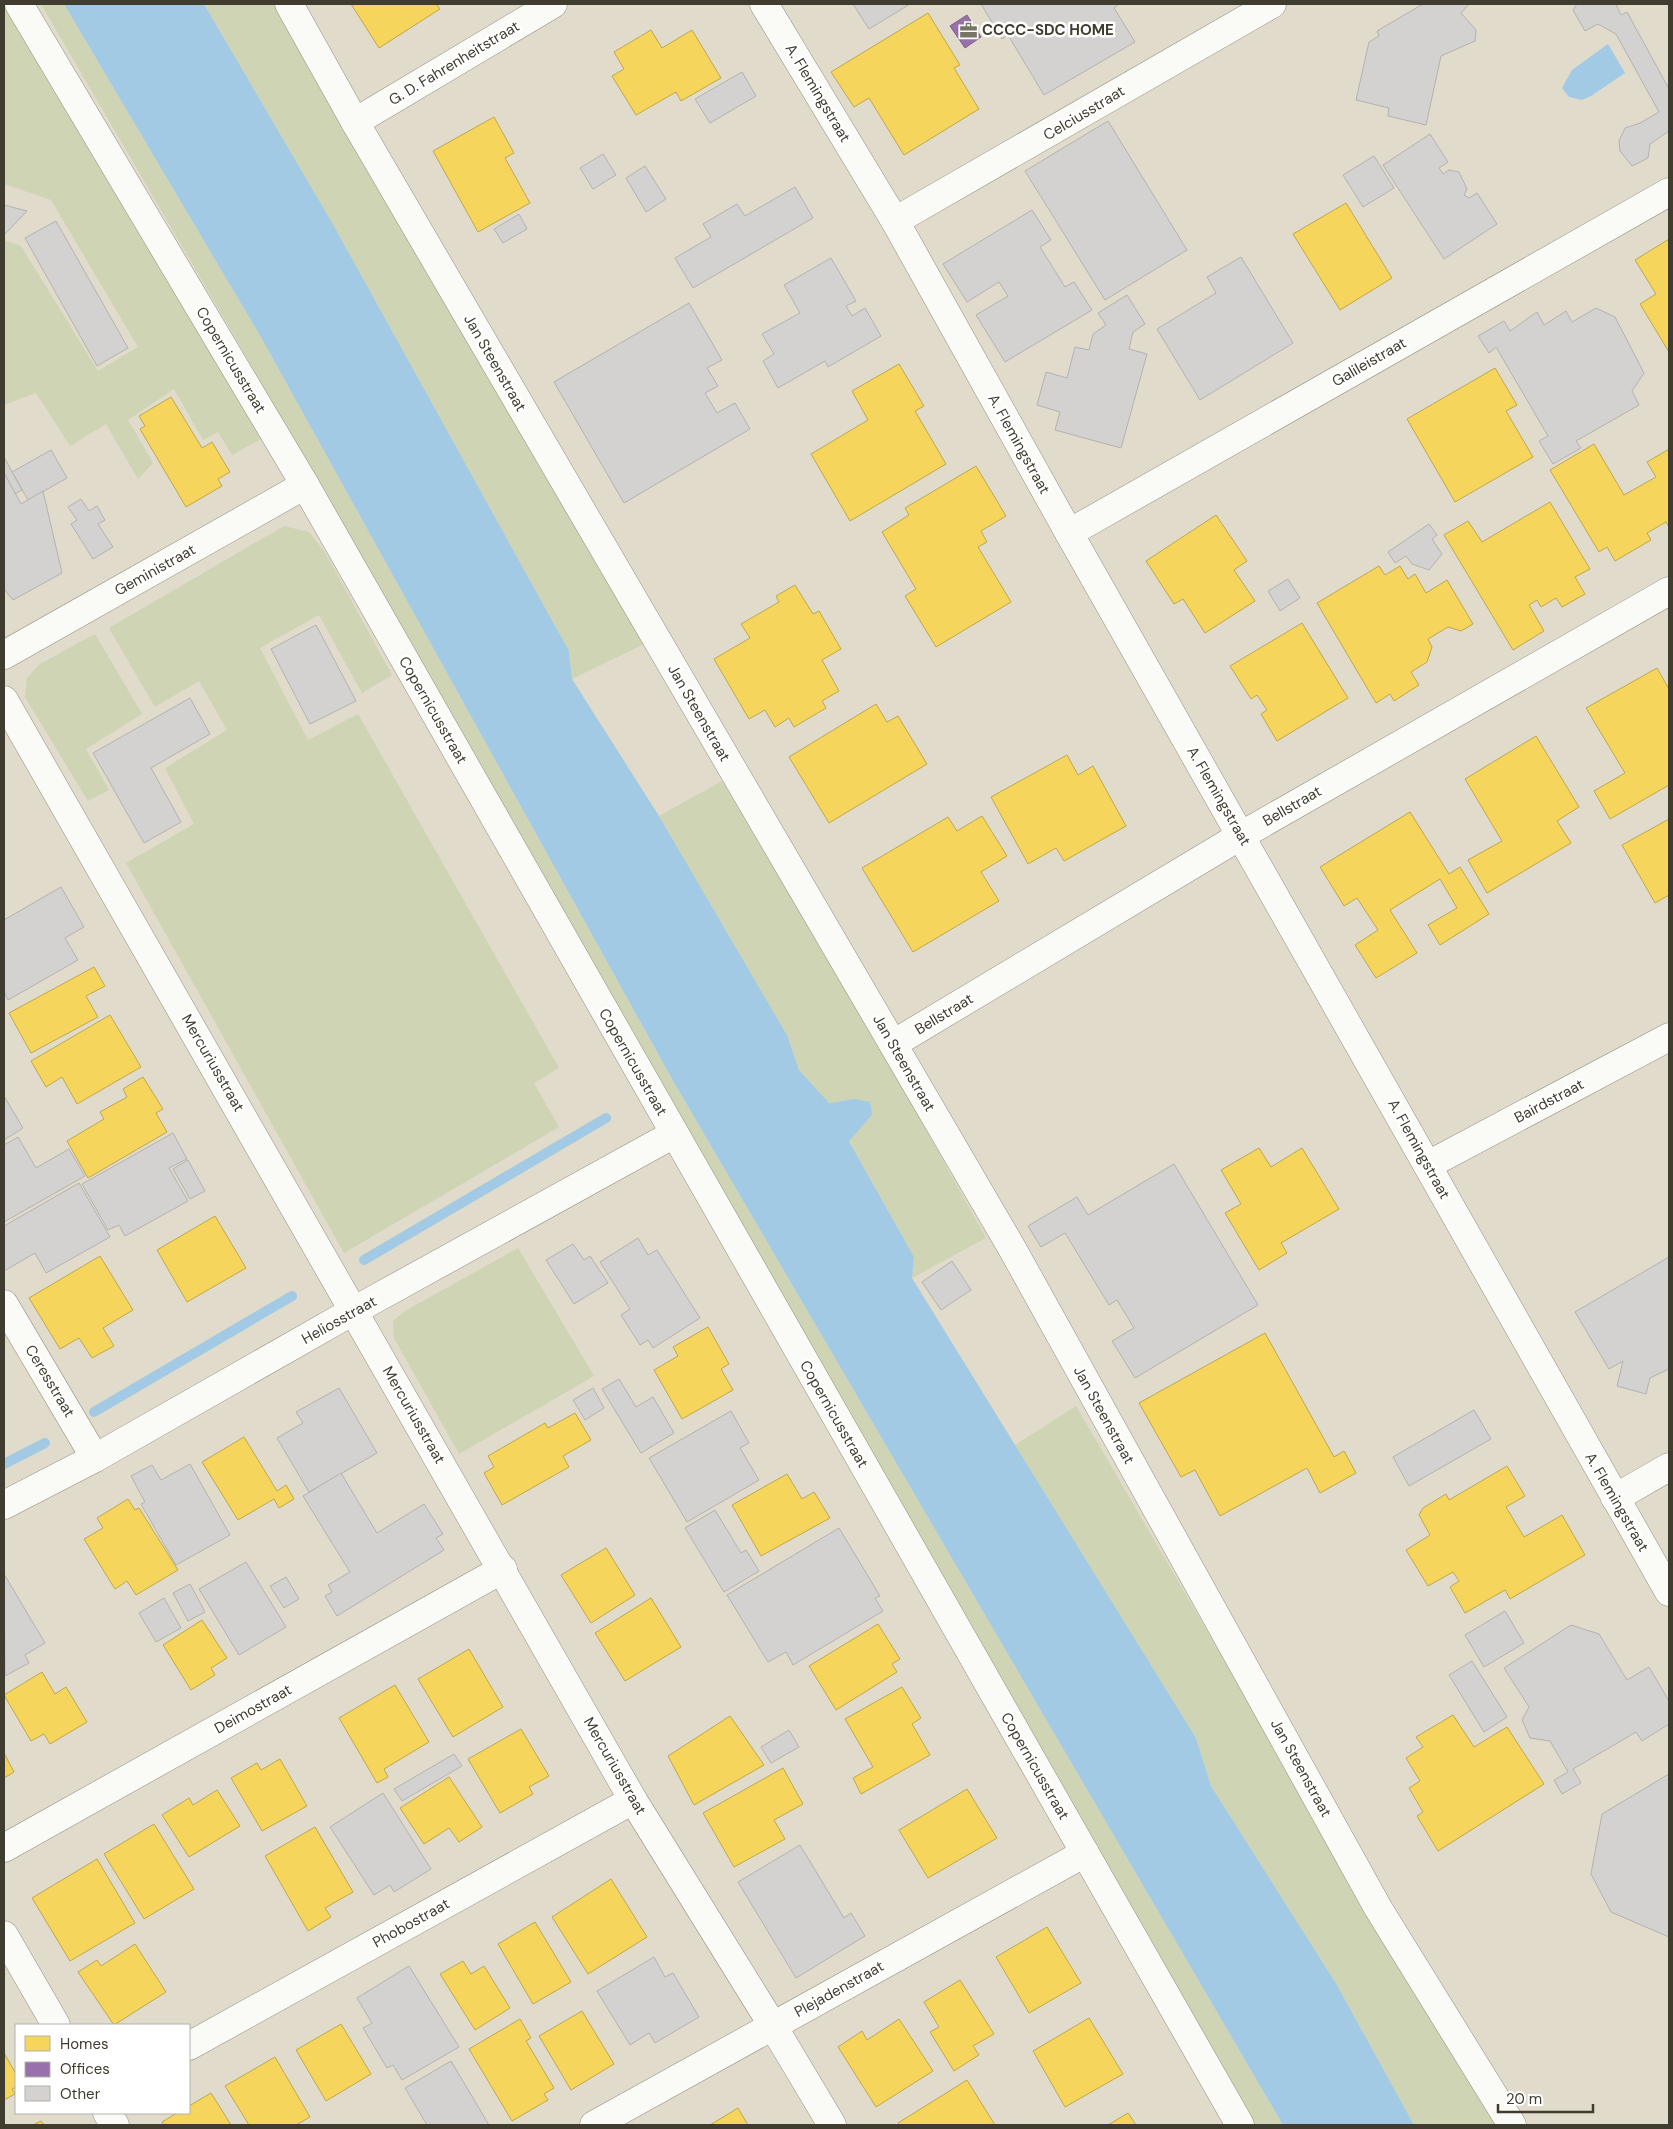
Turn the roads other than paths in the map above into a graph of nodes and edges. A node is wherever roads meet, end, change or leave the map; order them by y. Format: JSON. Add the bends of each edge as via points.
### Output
{"nodes":[{"id":1,"x":20,"y":4,"type":"edge"},
{"id":2,"x":289,"y":4,"type":"edge"},
{"id":3,"x":553,"y":4,"type":"edge"},
{"id":4,"x":764,"y":4,"type":"edge"},
{"id":5,"x":1272,"y":4,"type":"edge"},
{"id":6,"x":355,"y":122,"type":"junction"},
{"id":7,"x":1669,"y":192,"type":"edge"},
{"id":8,"x":895,"y":221,"type":"junction"},
{"id":9,"x":305,"y":485,"type":"junction"},
{"id":10,"x":1069,"y":533,"type":"junction"},
{"id":11,"x":1669,"y":591,"type":"edge"},
{"id":12,"x":4,"y":654,"type":"edge"},
{"id":13,"x":4,"y":700,"type":"edge"},
{"id":14,"x":1242,"y":835,"type":"junction"},
{"id":15,"x":1669,"y":1037,"type":"edge"},
{"id":16,"x":893,"y":1044,"type":"junction"},
{"id":17,"x":674,"y":1134,"type":"junction"},
{"id":18,"x":1428,"y":1165,"type":"junction"},
{"id":19,"x":4,"y":1304,"type":"edge"},
{"id":20,"x":355,"y":1310,"type":"junction"},
{"id":21,"x":95,"y":1458,"type":"junction"},
{"id":22,"x":1669,"y":1467,"type":"edge"},
{"id":23,"x":1615,"y":1498,"type":"junction"},
{"id":24,"x":4,"y":1505,"type":"edge"},
{"id":25,"x":503,"y":1569,"type":"junction"},
{"id":26,"x":1669,"y":1592,"type":"edge"},
{"id":27,"x":633,"y":1800,"type":"junction"},
{"id":28,"x":4,"y":1848,"type":"edge"},
{"id":29,"x":1085,"y":1853,"type":"junction"},
{"id":30,"x":4,"y":1935,"type":"edge"},
{"id":31,"x":55,"y":2024,"type":"edge"},
{"id":32,"x":773,"y":2026,"type":"junction"},
{"id":33,"x":190,"y":2045,"type":"edge"},
{"id":34,"x":108,"y":2114,"type":"edge"},
{"id":35,"x":115,"y":2125,"type":"edge"},
{"id":36,"x":594,"y":2125,"type":"edge"},
{"id":37,"x":832,"y":2125,"type":"edge"},
{"id":38,"x":1240,"y":2125,"type":"edge"},
{"id":39,"x":1512,"y":2125,"type":"edge"}],
"edges":[{"from":1,"to":9,"type":"street","name":"Copernicusstraat"},
{"from":2,"to":6,"type":"street","name":"Jan Steenstraat"},
{"from":3,"to":6,"type":"street","name":"G. D. Fahrenheitstraat"},
{"from":4,"to":8,"type":"street","name":"A. Flemingstraat"},
{"from":5,"to":8,"type":"street","name":"Celciusstraat"},
{"from":6,"to":16,"type":"street","name":"Jan Steenstraat"},
{"from":7,"to":10,"type":"street","name":"Galileistraat"},
{"from":8,"to":10,"type":"street","name":"A. Flemingstraat"},
{"from":9,"to":12,"type":"street","name":"Geministraat"},
{"from":9,"to":17,"type":"street","name":"Copernicusstraat"},
{"from":10,"to":14,"type":"street","name":"A. Flemingstraat"},
{"from":11,"to":14,"type":"street","name":"Bellstraat"},
{"from":13,"to":20,"type":"street","name":"Mercuriusstraat"},
{"from":14,"to":16,"type":"street","name":"Bellstraat"},
{"from":14,"to":18,"type":"street","name":"A. Flemingstraat"},
{"from":15,"to":18,"type":"street","name":"Bairdstraat"},
{"from":16,"to":39,"type":"street","name":"Jan Steenstraat","via":[[1018,1259],[1378,1908]]},
{"from":17,"to":20,"type":"street","name":"Heliosstraat"},
{"from":17,"to":29,"type":"street","name":"Copernicusstraat"},
{"from":18,"to":23,"type":"street","name":"A. Flemingstraat"},
{"from":19,"to":21,"type":"street","name":"Ceresstraat"},
{"from":20,"to":21,"type":"street","name":"Heliosstraat"},
{"from":20,"to":25,"type":"street","name":"Mercuriusstraat"},
{"from":21,"to":24,"type":"street","name":"Heliosstraat"},
{"from":22,"to":23,"type":"street"},
{"from":23,"to":26,"type":"street","name":"A. Flemingstraat"},
{"from":25,"to":27,"type":"street","name":"Mercuriusstraat"},
{"from":25,"to":28,"type":"street","name":"Deimostraat"},
{"from":27,"to":32,"type":"street","name":"Mercuriusstraat"},
{"from":27,"to":33,"type":"street","name":"Phobostraat"},
{"from":29,"to":32,"type":"street","name":"Plejadenstraat"},
{"from":29,"to":38,"type":"street","name":"Copernicusstraat"},
{"from":30,"to":31,"type":"street"},
{"from":32,"to":36,"type":"street","name":"Plejadenstraat"},
{"from":32,"to":37,"type":"street","name":"Mercuriusstraat"},
{"from":34,"to":35,"type":"street"}]}
